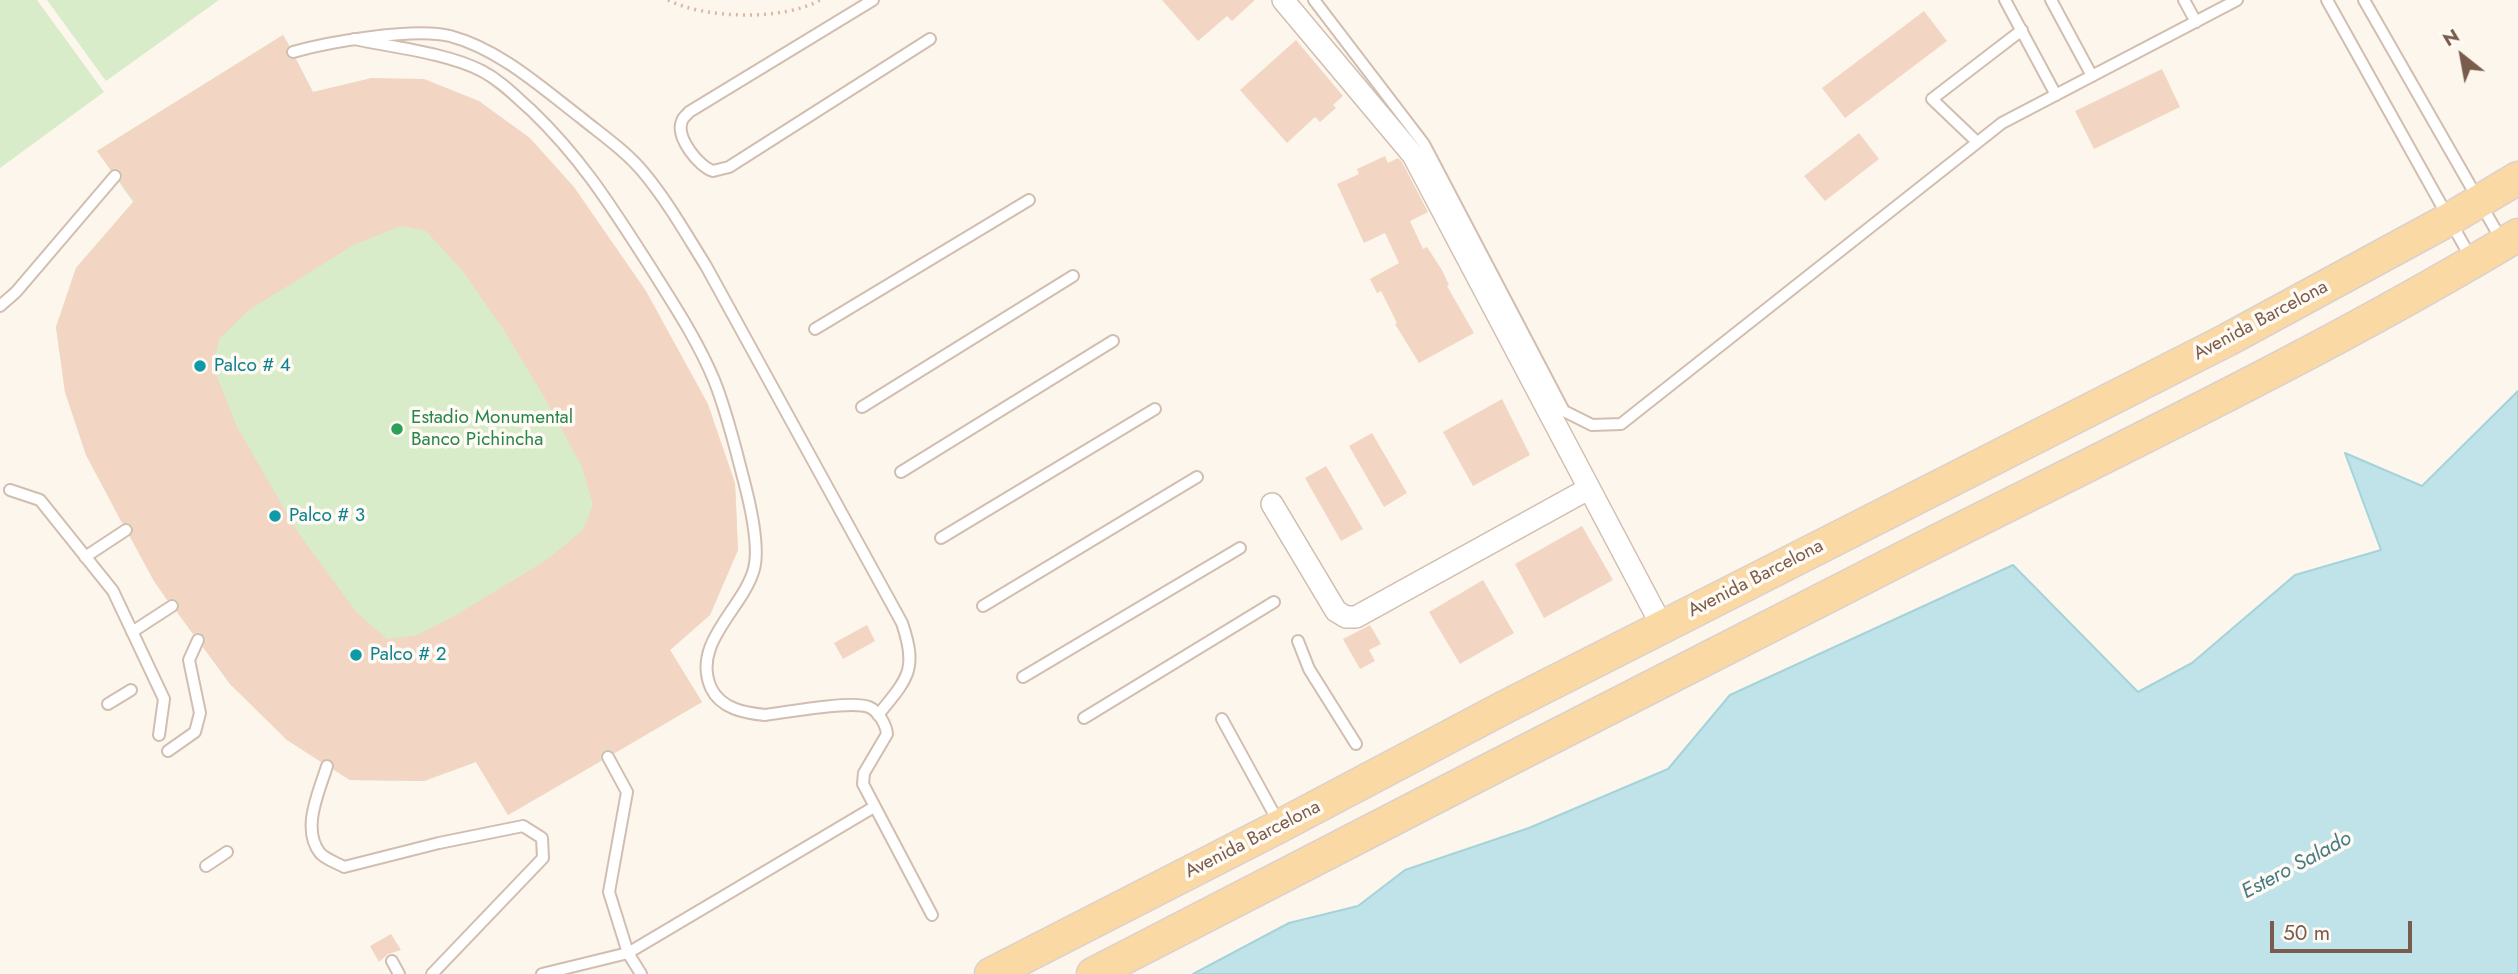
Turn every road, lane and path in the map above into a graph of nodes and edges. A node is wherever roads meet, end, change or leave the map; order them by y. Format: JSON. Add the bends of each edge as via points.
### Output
{"nodes":[{"id":1,"x":668,"y":0,"type":"edge"},
{"id":2,"x":820,"y":0,"type":"edge"},
{"id":3,"x":873,"y":0,"type":"edge"},
{"id":4,"x":1283,"y":0,"type":"edge"},
{"id":5,"x":1314,"y":0,"type":"edge"},
{"id":6,"x":2005,"y":0,"type":"edge"},
{"id":7,"x":2050,"y":0,"type":"edge"},
{"id":8,"x":2184,"y":0,"type":"edge"},
{"id":9,"x":2237,"y":0,"type":"edge"},
{"id":10,"x":2327,"y":0,"type":"edge"},
{"id":11,"x":2364,"y":0,"type":"edge"},
{"id":12,"x":2196,"y":22,"type":"junction"},
{"id":13,"x":2022,"y":30,"type":"junction"},
{"id":14,"x":354,"y":39,"type":"junction"},
{"id":15,"x":930,"y":39,"type":"dead end"},
{"id":16,"x":293,"y":52,"type":"dead end"},
{"id":17,"x":2092,"y":76,"type":"junction"},
{"id":18,"x":2056,"y":95,"type":"junction"},
{"id":19,"x":1977,"y":142,"type":"junction"},
{"id":20,"x":115,"y":176,"type":"dead end"},
{"id":21,"x":2518,"y":178,"type":"edge"},
{"id":22,"x":1029,"y":200,"type":"dead end"},
{"id":23,"x":2480,"y":201,"type":"junction"},
{"id":24,"x":2448,"y":219,"type":"junction"},
{"id":25,"x":2511,"y":240,"type":"edge"},
{"id":26,"x":2474,"y":262,"type":"junction"},
{"id":27,"x":1073,"y":276,"type":"dead end"},
{"id":28,"x":0,"y":306,"type":"edge"},
{"id":29,"x":815,"y":329,"type":"dead end"},
{"id":30,"x":1113,"y":341,"type":"dead end"},
{"id":31,"x":862,"y":408,"type":"dead end"},
{"id":32,"x":1155,"y":409,"type":"dead end"},
{"id":33,"x":901,"y":472,"type":"dead end"},
{"id":34,"x":1197,"y":477,"type":"dead end"},
{"id":35,"x":1588,"y":489,"type":"junction"},
{"id":36,"x":10,"y":490,"type":"dead end"},
{"id":37,"x":1272,"y":504,"type":"dead end"},
{"id":38,"x":126,"y":530,"type":"dead end"},
{"id":39,"x":941,"y":538,"type":"dead end"},
{"id":40,"x":1240,"y":548,"type":"dead end"},
{"id":41,"x":85,"y":557,"type":"junction"},
{"id":42,"x":1274,"y":602,"type":"dead end"},
{"id":43,"x":172,"y":606,"type":"dead end"},
{"id":44,"x":983,"y":606,"type":"dead end"},
{"id":45,"x":1662,"y":626,"type":"junction"},
{"id":46,"x":132,"y":632,"type":"junction"},
{"id":47,"x":198,"y":640,"type":"dead end"},
{"id":48,"x":1298,"y":641,"type":"dead end"},
{"id":49,"x":1023,"y":677,"type":"dead end"},
{"id":50,"x":131,"y":690,"type":"dead end"},
{"id":51,"x":108,"y":704,"type":"dead end"},
{"id":52,"x":1505,"y":707,"type":"junction"},
{"id":53,"x":878,"y":715,"type":"junction"},
{"id":54,"x":1084,"y":718,"type":"dead end"},
{"id":55,"x":1222,"y":719,"type":"dead end"},
{"id":56,"x":1454,"y":734,"type":"junction"},
{"id":57,"x":159,"y":735,"type":"dead end"},
{"id":58,"x":1356,"y":744,"type":"dead end"},
{"id":59,"x":168,"y":751,"type":"dead end"},
{"id":60,"x":1521,"y":752,"type":"junction"},
{"id":61,"x":608,"y":757,"type":"dead end"},
{"id":62,"x":327,"y":766,"type":"dead end"},
{"id":63,"x":1472,"y":778,"type":"junction"},
{"id":64,"x":874,"y":807,"type":"junction"},
{"id":65,"x":1280,"y":826,"type":"junction"},
{"id":66,"x":228,"y":852,"type":"dead end"},
{"id":67,"x":206,"y":866,"type":"dead end"},
{"id":68,"x":932,"y":915,"type":"dead end"},
{"id":69,"x":628,"y":953,"type":"junction"},
{"id":70,"x":392,"y":961,"type":"dead end"},
{"id":71,"x":997,"y":972,"type":"edge"},
{"id":72,"x":399,"y":974,"type":"edge"},
{"id":73,"x":432,"y":974,"type":"edge"},
{"id":74,"x":542,"y":974,"type":"edge"},
{"id":75,"x":640,"y":974,"type":"edge"},
{"id":76,"x":1093,"y":974,"type":"edge"}],
"edges":[{"from":1,"to":2,"type":"path","via":[[735,15],[788,12]]},
{"from":3,"to":15,"type":"lane","via":[[689,112],[682,121],[683,139],[704,167],[713,171],[729,167]]},
{"from":4,"to":35,"type":"street","via":[[1413,155]]},
{"from":5,"to":19,"type":"lane","via":[[1424,144],[1564,411],[1592,425],[1621,424]]},
{"from":6,"to":13,"type":"lane"},
{"from":7,"to":17,"type":"lane"},
{"from":8,"to":12,"type":"lane"},
{"from":9,"to":12,"type":"lane"},
{"from":10,"to":24,"type":"lane"},
{"from":11,"to":23,"type":"lane"},
{"from":12,"to":17,"type":"lane"},
{"from":13,"to":18,"type":"lane"},
{"from":13,"to":19,"type":"lane","via":[[1932,99]]},
{"from":14,"to":16,"type":"lane"},
{"from":14,"to":53,"type":"lane","via":[[447,35],[471,43],[496,55],[563,104],[623,151],[643,173],[677,220],[752,347],[902,622],[910,663],[900,687]]},
{"from":14,"to":53,"type":"lane","via":[[479,69],[500,82],[562,140],[591,176],[682,317],[720,394],[755,544],[753,572],[707,656],[707,680],[713,693],[720,702],[754,714],[852,705],[868,706]]},
{"from":17,"to":18,"type":"lane"},
{"from":18,"to":19,"type":"lane","via":[[2002,123]]},
{"from":20,"to":28,"type":"lane"},
{"from":21,"to":23,"type":"main road","name":"Avenida Barcelona"},
{"from":22,"to":29,"type":"lane"},
{"from":23,"to":24,"type":"main road","name":"Avenida Barcelona"},
{"from":23,"to":25,"type":"lane"},
{"from":24,"to":26,"type":"lane"},
{"from":24,"to":45,"type":"main road","name":"Avenida Barcelona","via":[[2227,340]]},
{"from":25,"to":26,"type":"main road"},
{"from":26,"to":60,"type":"main road","via":[[2250,383]]},
{"from":27,"to":31,"type":"lane"},
{"from":30,"to":33,"type":"lane"},
{"from":32,"to":39,"type":"lane"},
{"from":34,"to":44,"type":"lane"},
{"from":35,"to":37,"type":"street","via":[[1356,617],[1336,611]]},
{"from":35,"to":45,"type":"street"},
{"from":36,"to":41,"type":"lane","via":[[40,500]]},
{"from":38,"to":41,"type":"lane"},
{"from":40,"to":49,"type":"lane"},
{"from":41,"to":46,"type":"lane","via":[[113,592]]},
{"from":42,"to":54,"type":"lane"},
{"from":43,"to":46,"type":"lane"},
{"from":45,"to":52,"type":"main road","name":"Avenida Barcelona"},
{"from":46,"to":57,"type":"lane","via":[[164,699]]},
{"from":47,"to":59,"type":"lane","via":[[189,660],[200,712],[195,732]]},
{"from":48,"to":58,"type":"lane","via":[[1309,669]]},
{"from":50,"to":51,"type":"lane"},
{"from":52,"to":56,"type":"main road","name":"Avenida Barcelona"},
{"from":52,"to":60,"type":"main road","via":[[1499,732],[1511,748]]},
{"from":53,"to":64,"type":"lane","via":[[886,739],[862,779]]},
{"from":55,"to":65,"type":"lane"},
{"from":56,"to":63,"type":"main road","via":[[1474,742],[1480,752],[1478,771]]},
{"from":56,"to":65,"type":"main road","name":"Avenida Barcelona"},
{"from":60,"to":63,"type":"main road"},
{"from":61,"to":69,"type":"lane","via":[[627,792],[610,892]]},
{"from":62,"to":73,"type":"lane","via":[[310,837],[321,855],[344,867],[523,826],[542,838],[543,858]]},
{"from":63,"to":76,"type":"main road"},
{"from":64,"to":68,"type":"lane"},
{"from":64,"to":69,"type":"lane"},
{"from":65,"to":71,"type":"main road","name":"Avenida Barcelona"},
{"from":66,"to":67,"type":"lane"},
{"from":69,"to":74,"type":"lane"},
{"from":69,"to":75,"type":"lane"},
{"from":70,"to":72,"type":"lane"}]}
